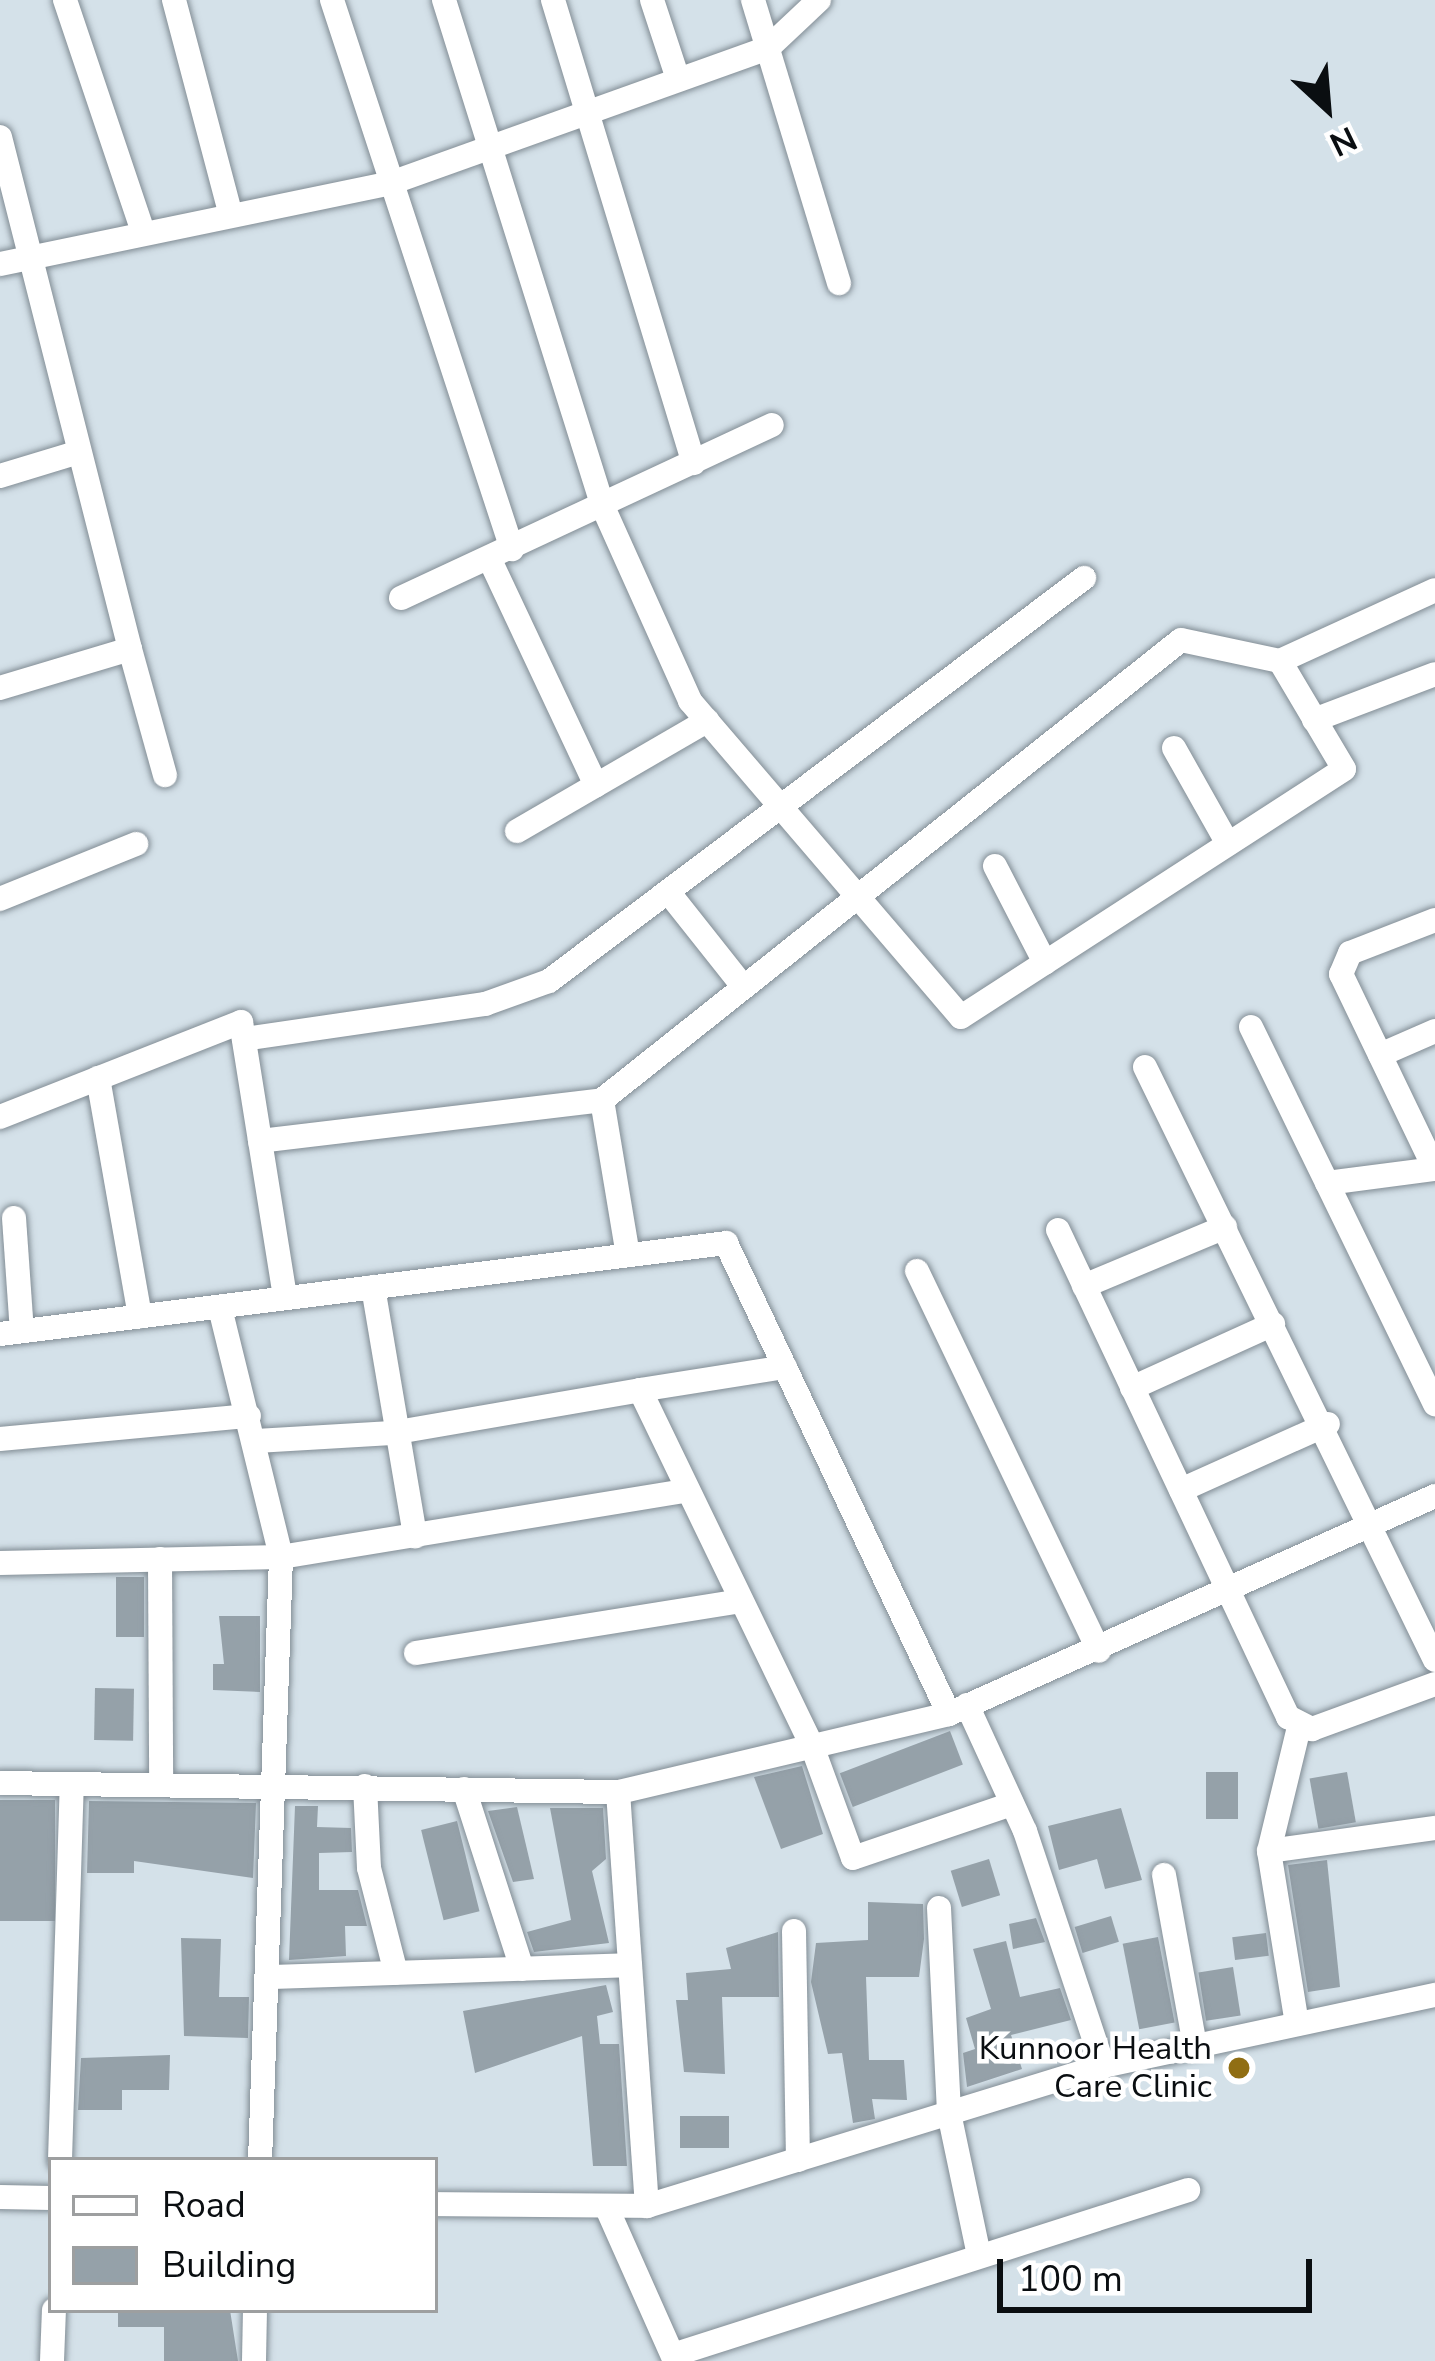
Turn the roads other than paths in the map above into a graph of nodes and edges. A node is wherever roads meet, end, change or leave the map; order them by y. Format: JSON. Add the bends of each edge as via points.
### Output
{"nodes":[{"id":1,"x":65,"y":0,"type":"edge"},
{"id":2,"x":173,"y":0,"type":"edge"},
{"id":3,"x":332,"y":0,"type":"edge"},
{"id":4,"x":444,"y":0,"type":"edge"},
{"id":5,"x":553,"y":0,"type":"edge"},
{"id":6,"x":652,"y":0,"type":"edge"},
{"id":7,"x":753,"y":0,"type":"edge"},
{"id":8,"x":819,"y":0,"type":"edge"},
{"id":9,"x":768,"y":48,"type":"junction"},
{"id":10,"x":677,"y":76,"type":"junction"},
{"id":11,"x":589,"y":107,"type":"junction"},
{"id":12,"x":0,"y":137,"type":"edge"},
{"id":13,"x":497,"y":142,"type":"junction"},
{"id":14,"x":391,"y":183,"type":"junction"},
{"id":15,"x":230,"y":212,"type":"junction"},
{"id":16,"x":142,"y":229,"type":"junction"},
{"id":17,"x":27,"y":257,"type":"junction"},
{"id":18,"x":0,"y":265,"type":"edge"},
{"id":19,"x":839,"y":283,"type":"dead end"},
{"id":20,"x":772,"y":425,"type":"dead end"},
{"id":21,"x":79,"y":452,"type":"junction"},
{"id":22,"x":694,"y":463,"type":"junction"},
{"id":23,"x":0,"y":476,"type":"edge"},
{"id":24,"x":603,"y":507,"type":"junction"},
{"id":25,"x":501,"y":554,"type":"junction"},
{"id":26,"x":1084,"y":578,"type":"dead end"},
{"id":27,"x":1435,"y":590,"type":"edge"},
{"id":28,"x":401,"y":598,"type":"dead end"},
{"id":29,"x":130,"y":649,"type":"junction"},
{"id":30,"x":1280,"y":662,"type":"junction"},
{"id":31,"x":1435,"y":674,"type":"edge"},
{"id":32,"x":0,"y":688,"type":"edge"},
{"id":33,"x":1314,"y":720,"type":"junction"},
{"id":34,"x":706,"y":721,"type":"junction"},
{"id":35,"x":1174,"y":748,"type":"dead end"},
{"id":36,"x":165,"y":775,"type":"dead end"},
{"id":37,"x":596,"y":785,"type":"junction"},
{"id":38,"x":778,"y":807,"type":"junction"},
{"id":39,"x":517,"y":831,"type":"dead end"},
{"id":40,"x":136,"y":844,"type":"dead end"},
{"id":41,"x":1228,"y":844,"type":"junction"},
{"id":42,"x":995,"y":866,"type":"dead end"},
{"id":43,"x":669,"y":893,"type":"junction"},
{"id":44,"x":853,"y":896,"type":"junction"},
{"id":45,"x":0,"y":899,"type":"edge"},
{"id":46,"x":1435,"y":920,"type":"edge"},
{"id":47,"x":1045,"y":963,"type":"junction"},
{"id":48,"x":741,"y":984,"type":"junction"},
{"id":49,"x":1251,"y":1027,"type":"dead end"},
{"id":50,"x":1435,"y":1031,"type":"edge"},
{"id":51,"x":244,"y":1039,"type":"junction"},
{"id":52,"x":1380,"y":1055,"type":"junction"},
{"id":53,"x":1145,"y":1067,"type":"dead end"},
{"id":54,"x":98,"y":1078,"type":"junction"},
{"id":55,"x":602,"y":1100,"type":"junction"},
{"id":56,"x":0,"y":1117,"type":"edge"},
{"id":57,"x":260,"y":1142,"type":"junction"},
{"id":58,"x":1435,"y":1169,"type":"edge"},
{"id":59,"x":1327,"y":1184,"type":"junction"},
{"id":60,"x":14,"y":1218,"type":"dead end"},
{"id":61,"x":1225,"y":1227,"type":"junction"},
{"id":62,"x":1058,"y":1230,"type":"dead end"},
{"id":63,"x":628,"y":1256,"type":"junction"},
{"id":64,"x":917,"y":1271,"type":"dead end"},
{"id":65,"x":1084,"y":1286,"type":"junction"},
{"id":66,"x":373,"y":1287,"type":"junction"},
{"id":67,"x":285,"y":1298,"type":"junction"},
{"id":68,"x":220,"y":1308,"type":"junction"},
{"id":69,"x":140,"y":1316,"type":"junction"},
{"id":70,"x":1273,"y":1324,"type":"junction"},
{"id":71,"x":11,"y":1332,"type":"edge"},
{"id":72,"x":785,"y":1367,"type":"junction"},
{"id":73,"x":1132,"y":1388,"type":"junction"},
{"id":74,"x":640,"y":1390,"type":"junction"},
{"id":75,"x":1435,"y":1405,"type":"edge"},
{"id":76,"x":1328,"y":1424,"type":"junction"},
{"id":77,"x":252,"y":1428,"type":"junction"},
{"id":78,"x":392,"y":1432,"type":"junction"},
{"id":79,"x":0,"y":1439,"type":"edge"},
{"id":80,"x":688,"y":1490,"type":"junction"},
{"id":81,"x":1181,"y":1490,"type":"junction"},
{"id":82,"x":1435,"y":1496,"type":"edge"},
{"id":83,"x":1376,"y":1522,"type":"junction"},
{"id":84,"x":415,"y":1536,"type":"junction"},
{"id":85,"x":281,"y":1557,"type":"junction"},
{"id":86,"x":160,"y":1559,"type":"junction"},
{"id":87,"x":0,"y":1563,"type":"edge"},
{"id":88,"x":1234,"y":1593,"type":"junction"},
{"id":89,"x":742,"y":1600,"type":"junction"},
{"id":90,"x":1099,"y":1651,"type":"junction"},
{"id":91,"x":416,"y":1653,"type":"dead end"},
{"id":92,"x":1435,"y":1660,"type":"edge"},
{"id":93,"x":1435,"y":1684,"type":"edge"},
{"id":94,"x":958,"y":1710,"type":"junction"},
{"id":95,"x":1299,"y":1727,"type":"junction"},
{"id":96,"x":812,"y":1746,"type":"junction"},
{"id":97,"x":0,"y":1784,"type":"edge"},
{"id":98,"x":73,"y":1784,"type":"junction"},
{"id":99,"x":161,"y":1784,"type":"junction"},
{"id":100,"x":278,"y":1785,"type":"junction"},
{"id":101,"x":365,"y":1786,"type":"junction"},
{"id":102,"x":464,"y":1789,"type":"junction"},
{"id":103,"x":618,"y":1792,"type":"junction"},
{"id":104,"x":1012,"y":1804,"type":"junction"},
{"id":105,"x":1435,"y":1828,"type":"edge"},
{"id":106,"x":1269,"y":1851,"type":"junction"},
{"id":107,"x":1164,"y":1875,"type":"dead end"},
{"id":108,"x":939,"y":1908,"type":"dead end"},
{"id":109,"x":794,"y":1931,"type":"dead end"},
{"id":110,"x":630,"y":1965,"type":"junction"},
{"id":111,"x":522,"y":1969,"type":"junction"},
{"id":112,"x":396,"y":1973,"type":"junction"},
{"id":113,"x":269,"y":1977,"type":"junction"},
{"id":114,"x":1435,"y":1995,"type":"edge"},
{"id":115,"x":1297,"y":2024,"type":"junction"},
{"id":116,"x":1195,"y":2046,"type":"junction"},
{"id":117,"x":1103,"y":2066,"type":"junction"},
{"id":118,"x":949,"y":2113,"type":"junction"},
{"id":119,"x":60,"y":2157,"type":"edge"},
{"id":120,"x":260,"y":2157,"type":"edge"},
{"id":121,"x":798,"y":2160,"type":"junction"},
{"id":122,"x":1188,"y":2190,"type":"dead end"},
{"id":123,"x":0,"y":2197,"type":"edge"},
{"id":124,"x":48,"y":2198,"type":"edge"},
{"id":125,"x":438,"y":2204,"type":"edge"},
{"id":126,"x":606,"y":2206,"type":"junction"},
{"id":127,"x":647,"y":2206,"type":"junction"},
{"id":128,"x":978,"y":2251,"type":"junction"},
{"id":129,"x":54,"y":2313,"type":"edge"},
{"id":130,"x":256,"y":2313,"type":"edge"},
{"id":131,"x":674,"y":2358,"type":"edge"},
{"id":132,"x":52,"y":2361,"type":"edge"},
{"id":133,"x":254,"y":2361,"type":"edge"}],
"edges":[{"from":1,"to":16,"type":"street"},
{"from":2,"to":15,"type":"street"},
{"from":3,"to":14,"type":"street"},
{"from":4,"to":13,"type":"street"},
{"from":5,"to":11,"type":"street"},
{"from":6,"to":10,"type":"street"},
{"from":7,"to":9,"type":"street"},
{"from":8,"to":9,"type":"street"},
{"from":9,"to":10,"type":"street"},
{"from":9,"to":19,"type":"street"},
{"from":10,"to":11,"type":"street"},
{"from":11,"to":13,"type":"street"},
{"from":11,"to":22,"type":"street"},
{"from":12,"to":17,"type":"street"},
{"from":13,"to":14,"type":"street"},
{"from":13,"to":24,"type":"street"},
{"from":14,"to":15,"type":"street"},
{"from":14,"to":25,"type":"street"},
{"from":15,"to":16,"type":"street"},
{"from":16,"to":17,"type":"street"},
{"from":17,"to":18,"type":"street"},
{"from":17,"to":21,"type":"street"},
{"from":20,"to":22,"type":"street"},
{"from":21,"to":23,"type":"street"},
{"from":21,"to":29,"type":"street"},
{"from":22,"to":24,"type":"street"},
{"from":24,"to":25,"type":"street"},
{"from":24,"to":34,"type":"street"},
{"from":25,"to":28,"type":"street"},
{"from":25,"to":37,"type":"street"},
{"from":26,"to":38,"type":"street"},
{"from":27,"to":30,"type":"street"},
{"from":29,"to":32,"type":"street"},
{"from":29,"to":36,"type":"street"},
{"from":30,"to":33,"type":"street"},
{"from":30,"to":44,"type":"street","via":[[1181,640]]},
{"from":31,"to":33,"type":"street"},
{"from":33,"to":41,"type":"street","via":[[1344,769]]},
{"from":34,"to":37,"type":"street"},
{"from":34,"to":38,"type":"street"},
{"from":35,"to":41,"type":"street"},
{"from":37,"to":39,"type":"street"},
{"from":38,"to":43,"type":"street"},
{"from":38,"to":44,"type":"street"},
{"from":40,"to":45,"type":"street"},
{"from":41,"to":47,"type":"street"},
{"from":42,"to":47,"type":"street"},
{"from":43,"to":48,"type":"street"},
{"from":43,"to":51,"type":"street","via":[[570,968],[507,998]]},
{"from":44,"to":47,"type":"street","via":[[961,1017]]},
{"from":44,"to":48,"type":"street"},
{"from":46,"to":52,"type":"street","via":[[1342,962]]},
{"from":48,"to":55,"type":"street"},
{"from":49,"to":59,"type":"street"},
{"from":50,"to":52,"type":"street"},
{"from":51,"to":54,"type":"street","via":[[241,1022]]},
{"from":51,"to":57,"type":"street"},
{"from":52,"to":58,"type":"street"},
{"from":53,"to":61,"type":"street"},
{"from":54,"to":56,"type":"street"},
{"from":54,"to":69,"type":"street"},
{"from":55,"to":57,"type":"street"},
{"from":55,"to":63,"type":"street"},
{"from":57,"to":67,"type":"street"},
{"from":58,"to":59,"type":"street"},
{"from":59,"to":75,"type":"street"},
{"from":60,"to":71,"type":"street"},
{"from":61,"to":65,"type":"street"},
{"from":61,"to":70,"type":"street"},
{"from":62,"to":65,"type":"street"},
{"from":63,"to":66,"type":"street"},
{"from":63,"to":72,"type":"street","via":[[726,1243]]},
{"from":64,"to":90,"type":"street"},
{"from":65,"to":73,"type":"street"},
{"from":66,"to":67,"type":"street"},
{"from":66,"to":78,"type":"street"},
{"from":67,"to":68,"type":"street"},
{"from":68,"to":69,"type":"street"},
{"from":68,"to":77,"type":"street"},
{"from":69,"to":71,"type":"street"},
{"from":70,"to":73,"type":"street"},
{"from":70,"to":76,"type":"street"},
{"from":72,"to":74,"type":"street"},
{"from":72,"to":94,"type":"street"},
{"from":73,"to":81,"type":"street"},
{"from":74,"to":78,"type":"street"},
{"from":74,"to":80,"type":"street"},
{"from":76,"to":81,"type":"street"},
{"from":76,"to":83,"type":"street"},
{"from":77,"to":78,"type":"street"},
{"from":77,"to":79,"type":"street"},
{"from":77,"to":85,"type":"street"},
{"from":78,"to":84,"type":"street"},
{"from":80,"to":84,"type":"street"},
{"from":80,"to":89,"type":"street"},
{"from":81,"to":88,"type":"street"},
{"from":82,"to":83,"type":"street"},
{"from":83,"to":88,"type":"street"},
{"from":83,"to":92,"type":"street"},
{"from":84,"to":85,"type":"street"},
{"from":85,"to":86,"type":"street"},
{"from":85,"to":100,"type":"street"},
{"from":86,"to":87,"type":"street"},
{"from":86,"to":99,"type":"street"},
{"from":88,"to":90,"type":"street"},
{"from":88,"to":95,"type":"street"},
{"from":89,"to":91,"type":"street"},
{"from":89,"to":96,"type":"street"},
{"from":90,"to":94,"type":"street"},
{"from":93,"to":95,"type":"street"},
{"from":94,"to":96,"type":"street"},
{"from":94,"to":104,"type":"street"},
{"from":95,"to":106,"type":"street"},
{"from":96,"to":103,"type":"street"},
{"from":96,"to":104,"type":"street","via":[[853,1858]]},
{"from":97,"to":98,"type":"street"},
{"from":98,"to":99,"type":"street"},
{"from":98,"to":119,"type":"street"},
{"from":99,"to":100,"type":"street"},
{"from":100,"to":101,"type":"street"},
{"from":100,"to":113,"type":"street"},
{"from":101,"to":102,"type":"street"},
{"from":101,"to":112,"type":"street","via":[[369,1868]]},
{"from":102,"to":103,"type":"street"},
{"from":102,"to":111,"type":"street"},
{"from":103,"to":110,"type":"street"},
{"from":104,"to":117,"type":"street"},
{"from":105,"to":106,"type":"street"},
{"from":106,"to":115,"type":"street"},
{"from":107,"to":116,"type":"street"},
{"from":108,"to":118,"type":"street"},
{"from":109,"to":121,"type":"street"},
{"from":110,"to":111,"type":"street"},
{"from":110,"to":127,"type":"street"},
{"from":111,"to":112,"type":"street"},
{"from":112,"to":113,"type":"street"},
{"from":113,"to":120,"type":"street"},
{"from":114,"to":115,"type":"street"},
{"from":115,"to":116,"type":"street"},
{"from":116,"to":117,"type":"street"},
{"from":117,"to":118,"type":"street"},
{"from":118,"to":121,"type":"street"},
{"from":118,"to":128,"type":"street"},
{"from":121,"to":127,"type":"street"},
{"from":122,"to":128,"type":"street"},
{"from":123,"to":124,"type":"street"},
{"from":125,"to":126,"type":"street"},
{"from":126,"to":127,"type":"street"},
{"from":126,"to":131,"type":"street"},
{"from":128,"to":131,"type":"street"},
{"from":129,"to":132,"type":"street"},
{"from":130,"to":133,"type":"street"}]}
